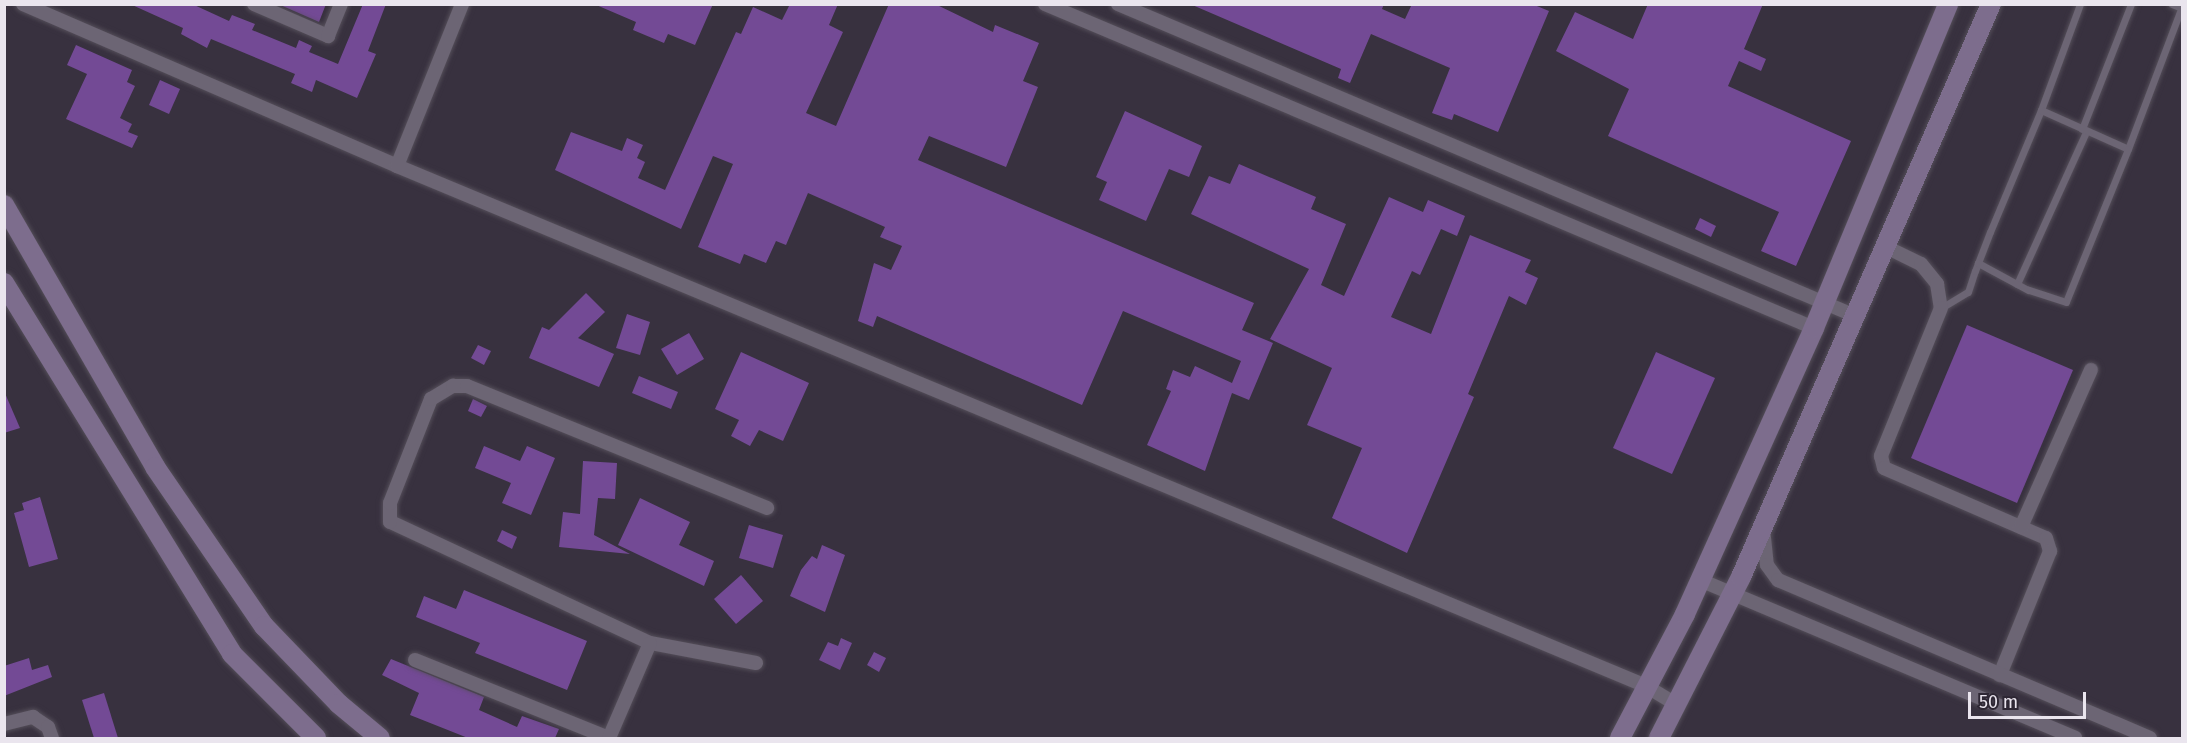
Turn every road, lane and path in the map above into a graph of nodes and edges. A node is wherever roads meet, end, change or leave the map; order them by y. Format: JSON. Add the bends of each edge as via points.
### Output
{"nodes":[{"id":1,"x":23,"y":4,"type":"edge"},
{"id":2,"x":254,"y":4,"type":"edge"},
{"id":3,"x":341,"y":4,"type":"edge"},
{"id":4,"x":462,"y":4,"type":"edge"},
{"id":5,"x":1045,"y":4,"type":"edge"},
{"id":6,"x":1118,"y":4,"type":"edge"},
{"id":7,"x":1948,"y":4,"type":"edge"},
{"id":8,"x":1991,"y":4,"type":"edge"},
{"id":9,"x":2080,"y":4,"type":"edge"},
{"id":10,"x":2131,"y":4,"type":"edge"},
{"id":11,"x":2172,"y":4,"type":"edge"},
{"id":12,"x":2182,"y":8,"type":"edge"},
{"id":13,"x":2041,"y":110,"type":"junction"},
{"id":14,"x":2084,"y":130,"type":"junction"},
{"id":15,"x":2128,"y":149,"type":"junction"},
{"id":16,"x":398,"y":166,"type":"junction"},
{"id":17,"x":4,"y":205,"type":"edge"},
{"id":18,"x":1886,"y":247,"type":"junction"},
{"id":19,"x":1978,"y":263,"type":"junction"},
{"id":20,"x":4,"y":283,"type":"edge"},
{"id":21,"x":2017,"y":284,"type":"junction"},
{"id":22,"x":1826,"y":302,"type":"junction"},
{"id":23,"x":1941,"y":308,"type":"junction"},
{"id":24,"x":1858,"y":317,"type":"junction"},
{"id":25,"x":1814,"y":328,"type":"junction"},
{"id":26,"x":2091,"y":370,"type":"dead end"},
{"id":27,"x":767,"y":508,"type":"dead end"},
{"id":28,"x":1763,"y":527,"type":"junction"},
{"id":29,"x":2021,"y":527,"type":"junction"},
{"id":30,"x":1700,"y":580,"type":"junction"},
{"id":31,"x":1733,"y":593,"type":"junction"},
{"id":32,"x":650,"y":643,"type":"junction"},
{"id":33,"x":415,"y":660,"type":"dead end"},
{"id":34,"x":756,"y":663,"type":"dead end"},
{"id":35,"x":2000,"y":675,"type":"junction"},
{"id":36,"x":1646,"y":686,"type":"junction"},
{"id":37,"x":1676,"y":704,"type":"junction"},
{"id":38,"x":4,"y":724,"type":"edge"},
{"id":39,"x":52,"y":738,"type":"edge"},
{"id":40,"x":316,"y":738,"type":"edge"},
{"id":41,"x":380,"y":738,"type":"edge"},
{"id":42,"x":609,"y":738,"type":"edge"},
{"id":43,"x":1620,"y":738,"type":"edge"},
{"id":44,"x":1659,"y":738,"type":"edge"},
{"id":45,"x":2075,"y":738,"type":"edge"},
{"id":46,"x":2150,"y":738,"type":"edge"}],
"edges":[{"from":1,"to":16,"type":"street"},
{"from":2,"to":3,"type":"street","via":[[328,36]]},
{"from":4,"to":16,"type":"street"},
{"from":5,"to":25,"type":"street"},
{"from":6,"to":22,"type":"street"},
{"from":7,"to":22,"type":"street"},
{"from":8,"to":18,"type":"street"},
{"from":9,"to":13,"type":"lane"},
{"from":10,"to":14,"type":"lane"},
{"from":11,"to":12,"type":"lane"},
{"from":12,"to":15,"type":"lane"},
{"from":13,"to":14,"type":"lane"},
{"from":13,"to":19,"type":"lane"},
{"from":14,"to":15,"type":"lane"},
{"from":14,"to":21,"type":"lane"},
{"from":15,"to":21,"type":"lane","via":[[2071,296],[2057,303]]},
{"from":16,"to":36,"type":"street"},
{"from":17,"to":41,"type":"street","via":[[154,467],[264,626],[339,704]]},
{"from":18,"to":23,"type":"street","via":[[1921,264],[1937,284]]},
{"from":18,"to":24,"type":"street"},
{"from":19,"to":21,"type":"lane"},
{"from":19,"to":23,"type":"lane","via":[[1968,292]]},
{"from":20,"to":40,"type":"street","via":[[232,654]]},
{"from":22,"to":24,"type":"street"},
{"from":22,"to":25,"type":"street"},
{"from":23,"to":29,"type":"street","via":[[1881,456],[1884,468]]},
{"from":24,"to":28,"type":"street"},
{"from":25,"to":30,"type":"street"},
{"from":26,"to":29,"type":"street"},
{"from":27,"to":32,"type":"street","via":[[467,386],[453,386],[431,399],[390,503],[390,522]]},
{"from":28,"to":31,"type":"street"},
{"from":28,"to":35,"type":"street","via":[[1767,565],[1778,580]]},
{"from":29,"to":35,"type":"street","via":[[2046,538],[2049,551]]},
{"from":30,"to":31,"type":"street"},
{"from":30,"to":36,"type":"street"},
{"from":31,"to":37,"type":"street"},
{"from":31,"to":45,"type":"street"},
{"from":32,"to":34,"type":"street"},
{"from":32,"to":42,"type":"street"},
{"from":33,"to":42,"type":"street"},
{"from":35,"to":46,"type":"street"},
{"from":36,"to":37,"type":"street"},
{"from":36,"to":43,"type":"street"},
{"from":37,"to":44,"type":"street"},
{"from":38,"to":39,"type":"street","via":[[33,717],[48,727]]}]}
